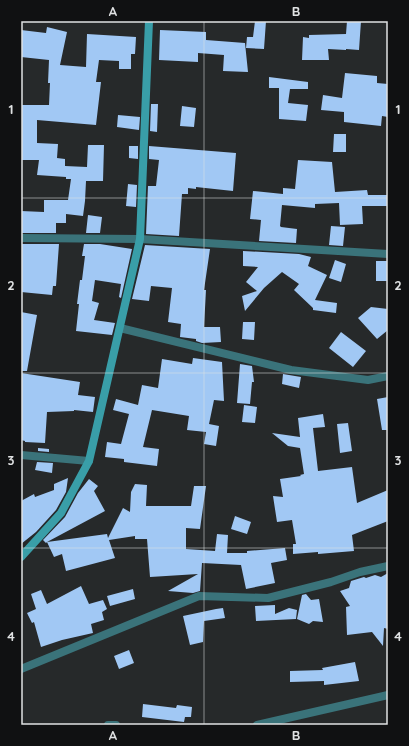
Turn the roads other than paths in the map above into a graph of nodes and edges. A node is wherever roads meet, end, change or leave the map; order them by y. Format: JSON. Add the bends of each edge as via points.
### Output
{"nodes":[{"id":1,"x":145,"y":21,"type":"edge"},
{"id":2,"x":149,"y":21,"type":"edge"},
{"id":3,"x":21,"y":238,"type":"edge"},
{"id":4,"x":140,"y":239,"type":"junction"},
{"id":5,"x":388,"y":254,"type":"edge"},
{"id":6,"x":120,"y":328,"type":"junction"},
{"id":7,"x":388,"y":376,"type":"edge"},
{"id":8,"x":21,"y":455,"type":"edge"},
{"id":9,"x":89,"y":461,"type":"junction"},
{"id":10,"x":21,"y":557,"type":"edge"},
{"id":11,"x":388,"y":566,"type":"edge"},
{"id":12,"x":21,"y":669,"type":"edge"},
{"id":13,"x":388,"y":694,"type":"edge"},
{"id":14,"x":108,"y":725,"type":"edge"},
{"id":15,"x":116,"y":725,"type":"edge"},
{"id":16,"x":257,"y":725,"type":"edge"}],
"edges":[{"from":1,"to":2,"type":"street"},
{"from":2,"to":4,"type":"street"},
{"from":3,"to":4,"type":"street"},
{"from":4,"to":5,"type":"street"},
{"from":4,"to":6,"type":"street"},
{"from":6,"to":7,"type":"street","via":[[291,370],[368,380]]},
{"from":6,"to":9,"type":"street"},
{"from":8,"to":9,"type":"street"},
{"from":9,"to":10,"type":"street","via":[[61,513]]},
{"from":11,"to":12,"type":"street","via":[[268,598],[199,596]]},
{"from":13,"to":16,"type":"street"},
{"from":14,"to":15,"type":"street"}]}
